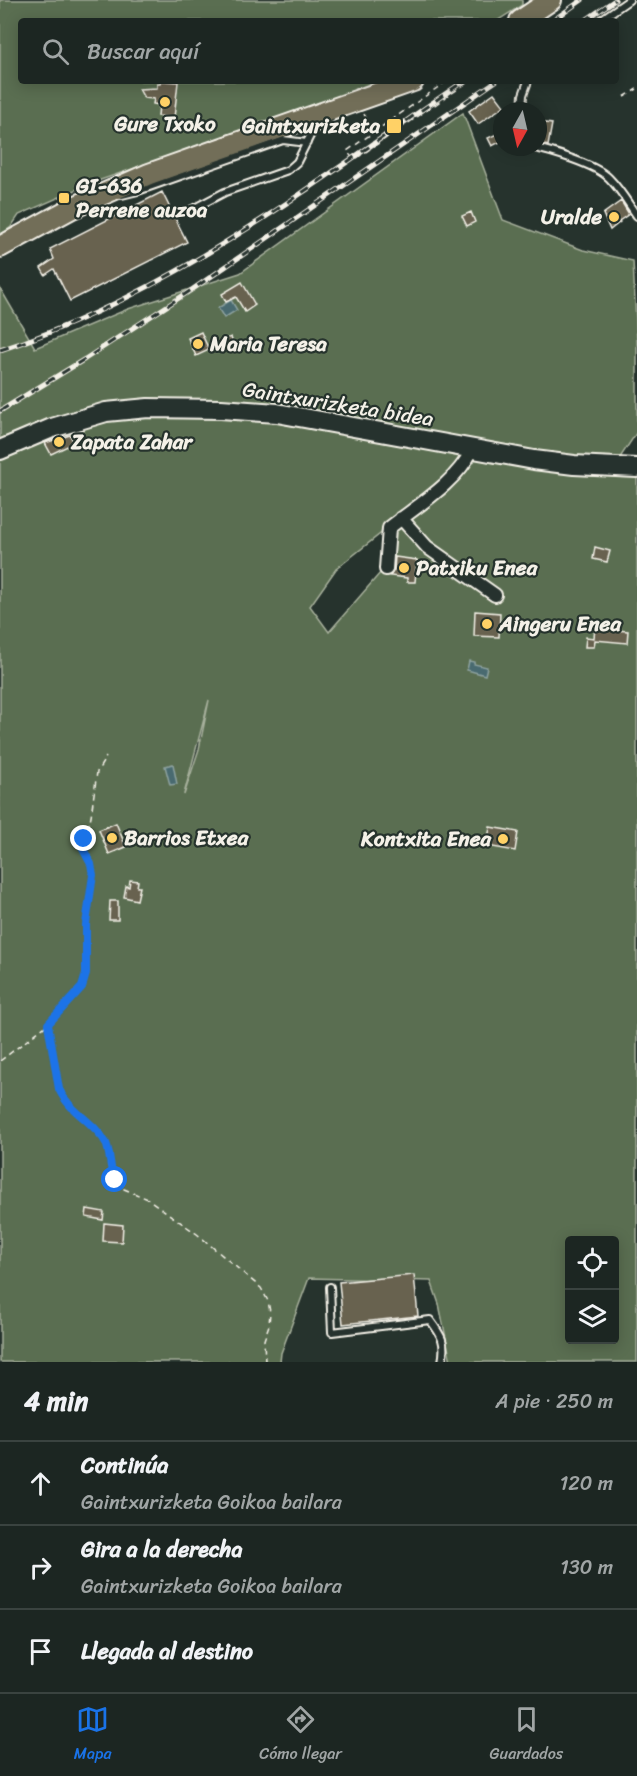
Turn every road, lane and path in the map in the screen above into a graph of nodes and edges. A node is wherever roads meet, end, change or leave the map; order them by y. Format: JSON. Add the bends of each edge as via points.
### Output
{"nodes":[{"id":1,"x":629,"y":0,"type":"edge"},
{"id":2,"x":545,"y":2,"type":"edge"},
{"id":3,"x":524,"y":18,"type":"edge"},
{"id":4,"x":603,"y":18,"type":"edge"},
{"id":5,"x":406,"y":84,"type":"edge"},
{"id":6,"x":443,"y":84,"type":"edge"},
{"id":7,"x":457,"y":84,"type":"edge"},
{"id":8,"x":466,"y":84,"type":"edge"},
{"id":9,"x":527,"y":84,"type":"edge"},
{"id":10,"x":461,"y":87,"type":"junction"},
{"id":11,"x":637,"y":89,"type":"edge"},
{"id":12,"x":624,"y":97,"type":"dead end"},
{"id":13,"x":523,"y":102,"type":"edge"},
{"id":14,"x":347,"y":108,"type":"junction"},
{"id":15,"x":336,"y":117,"type":"dead end"},
{"id":16,"x":374,"y":131,"type":"junction"},
{"id":17,"x":307,"y":143,"type":"junction"},
{"id":18,"x":547,"y":150,"type":"edge"},
{"id":19,"x":72,"y":208,"type":"junction"},
{"id":20,"x":189,"y":211,"type":"dead end"},
{"id":21,"x":637,"y":216,"type":"edge"},
{"id":22,"x":0,"y":247,"type":"edge"},
{"id":23,"x":0,"y":450,"type":"edge"},
{"id":24,"x":472,"y":450,"type":"junction"},
{"id":25,"x":637,"y":468,"type":"edge"},
{"id":26,"x":401,"y":518,"type":"junction"},
{"id":27,"x":386,"y":569,"type":"dead end"},
{"id":28,"x":495,"y":595,"type":"dead end"},
{"id":29,"x":106,"y":757,"type":"dead end"},
{"id":30,"x":48,"y":1024,"type":"junction"},
{"id":31,"x":0,"y":1061,"type":"edge"},
{"id":32,"x":330,"y":1287,"type":"dead end"},
{"id":33,"x":265,"y":1362,"type":"edge"},
{"id":34,"x":442,"y":1362,"type":"edge"}],
"edges":[{"from":1,"to":4,"type":"lane"},
{"from":2,"to":3,"type":"main road"},
{"from":5,"to":14,"type":"main road"},
{"from":6,"to":16,"type":"path"},
{"from":7,"to":10,"type":"path"},
{"from":8,"to":10,"type":"path"},
{"from":9,"to":13,"type":"lane"},
{"from":10,"to":16,"type":"path","via":[[354,160],[348,150]]},
{"from":11,"to":12,"type":"path"},
{"from":14,"to":16,"type":"path","via":[[362,110]]},
{"from":14,"to":19,"type":"main road","via":[[149,174]]},
{"from":15,"to":17,"type":"lane","via":[[314,130]]},
{"from":17,"to":19,"type":"lane","via":[[283,140],[138,191]]},
{"from":17,"to":20,"type":"lane","via":[[288,170],[225,192]]},
{"from":18,"to":21,"type":"lane","via":[[607,176]]},
{"from":19,"to":22,"type":"main road"},
{"from":23,"to":24,"type":"main road","name":"Gaintxurizketa bidea","via":[[73,421],[106,412],[148,408],[277,413]]},
{"from":24,"to":25,"type":"main road","name":"Gaintxurizketa bidea","via":[[564,464]]},
{"from":24,"to":26,"type":"street","via":[[452,479]]},
{"from":26,"to":27,"type":"street","via":[[389,528]]},
{"from":26,"to":28,"type":"street","via":[[427,547]]},
{"from":29,"to":30,"type":"path","via":[[97,772],[83,849],[93,875],[86,924],[86,974],[82,987]]},
{"from":30,"to":31,"type":"path"},
{"from":30,"to":33,"type":"path","via":[[63,1099],[106,1143],[115,1180],[197,1234],[261,1288],[270,1312],[264,1340]]},
{"from":32,"to":34,"type":"lane","via":[[332,1332],[430,1320],[445,1349]]}]}
